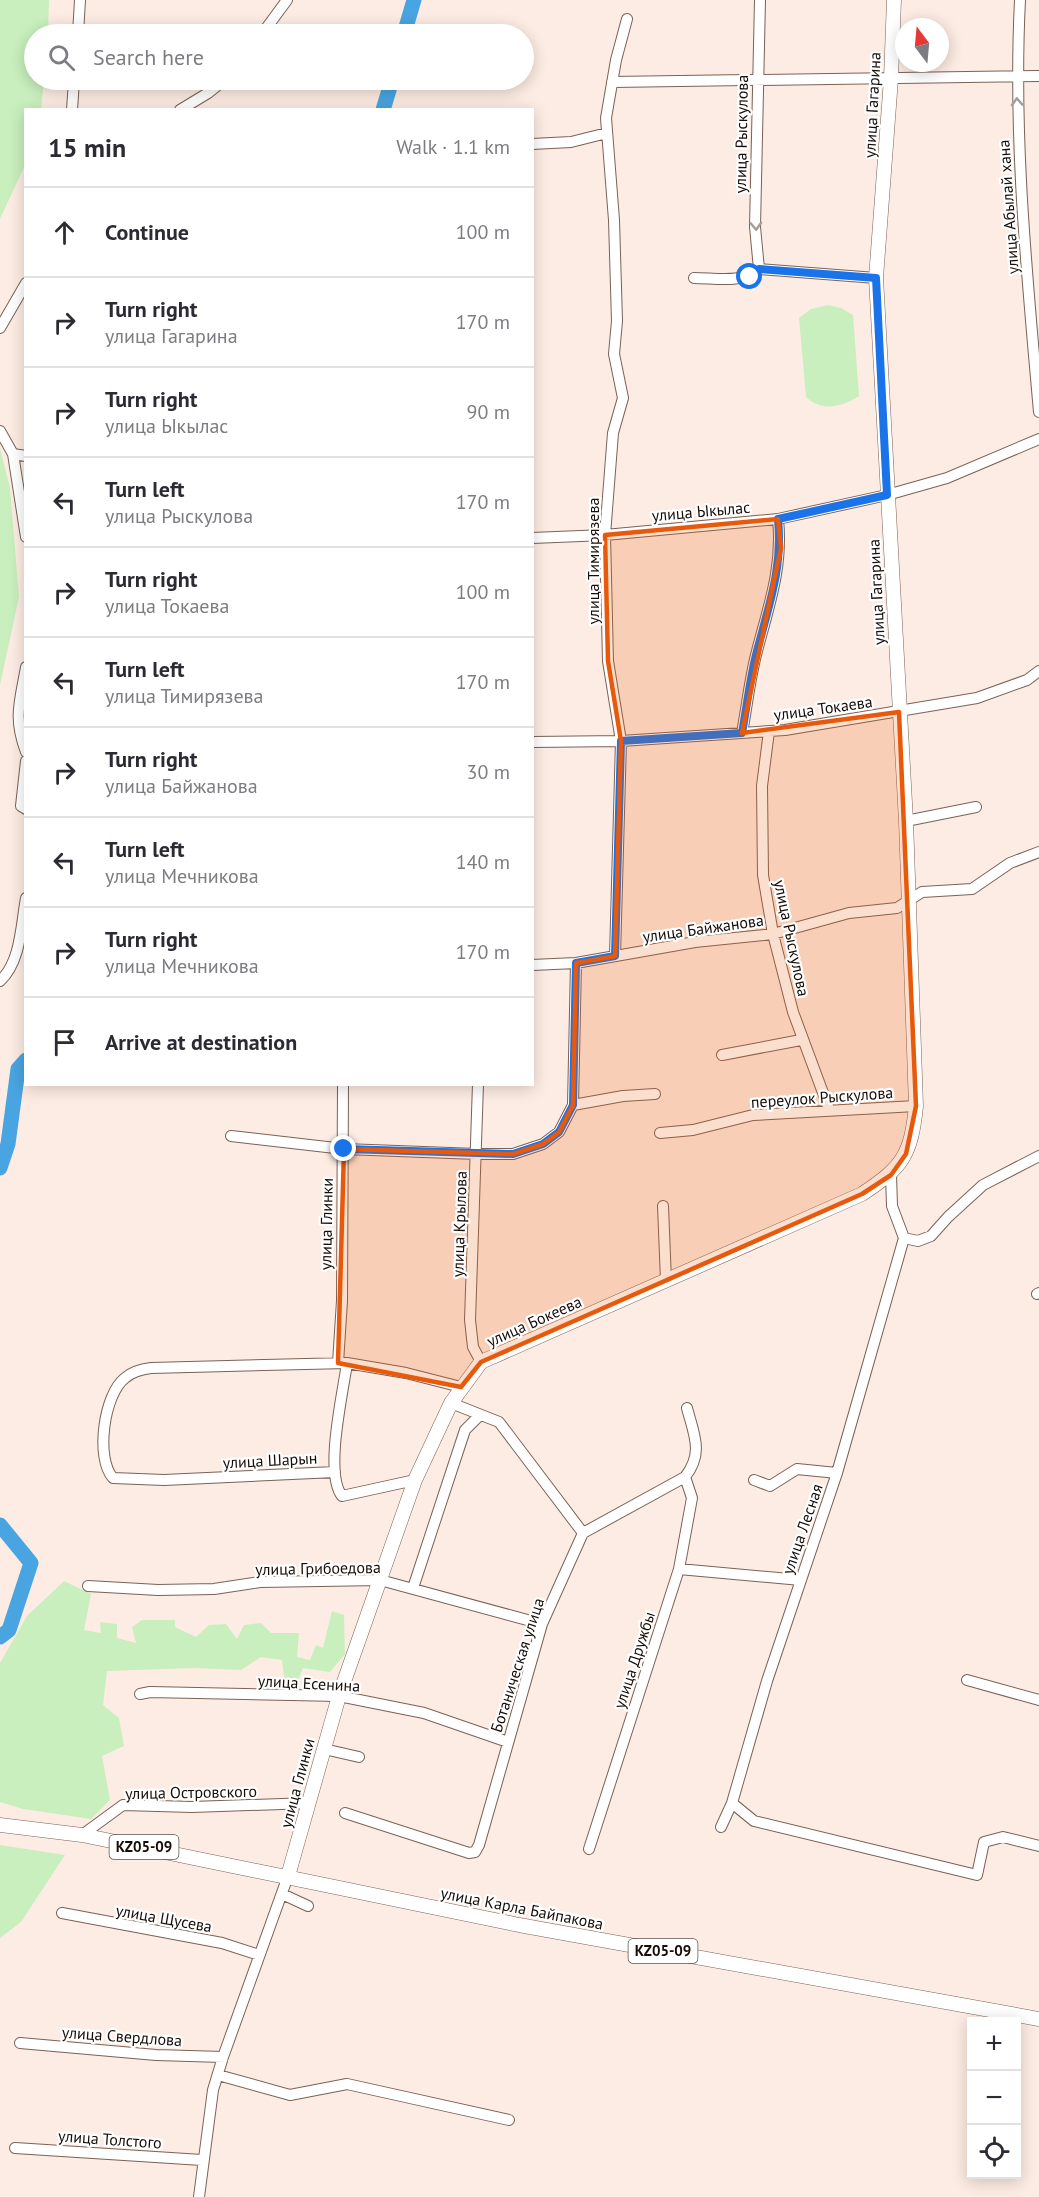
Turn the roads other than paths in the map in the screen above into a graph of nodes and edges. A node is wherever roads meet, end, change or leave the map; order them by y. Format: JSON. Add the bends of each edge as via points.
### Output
{"nodes":[{"id":1,"x":81,"y":0,"type":"edge"},
{"id":2,"x":286,"y":0,"type":"edge"},
{"id":3,"x":760,"y":0,"type":"edge"},
{"id":4,"x":894,"y":0,"type":"edge"},
{"id":5,"x":1020,"y":0,"type":"edge"},
{"id":6,"x":627,"y":20,"type":"dead end"},
{"id":7,"x":79,"y":24,"type":"edge"},
{"id":8,"x":269,"y":24,"type":"edge"},
{"id":9,"x":1016,"y":76,"type":"junction"},
{"id":10,"x":1039,"y":76,"type":"edge"},
{"id":11,"x":891,"y":79,"type":"junction"},
{"id":12,"x":757,"y":81,"type":"junction"},
{"id":13,"x":612,"y":82,"type":"junction"},
{"id":14,"x":73,"y":90,"type":"edge"},
{"id":15,"x":212,"y":90,"type":"edge"},
{"id":16,"x":72,"y":108,"type":"edge"},
{"id":17,"x":183,"y":108,"type":"edge"},
{"id":18,"x":607,"y":133,"type":"junction"},
{"id":19,"x":534,"y":144,"type":"edge"},
{"id":20,"x":759,"y":269,"type":"junction"},
{"id":21,"x":694,"y":278,"type":"dead end"},
{"id":22,"x":876,"y":278,"type":"junction"},
{"id":23,"x":24,"y":286,"type":"edge"},
{"id":24,"x":24,"y":302,"type":"edge"},
{"id":25,"x":11,"y":309,"type":"junction"},
{"id":26,"x":0,"y":328,"type":"edge"},
{"id":27,"x":1039,"y":412,"type":"edge"},
{"id":28,"x":0,"y":431,"type":"edge"},
{"id":29,"x":1039,"y":439,"type":"edge"},
{"id":30,"x":14,"y":454,"type":"junction"},
{"id":31,"x":24,"y":456,"type":"edge"},
{"id":32,"x":887,"y":495,"type":"junction"},
{"id":33,"x":23,"y":516,"type":"edge"},
{"id":34,"x":778,"y":519,"type":"junction"},
{"id":35,"x":605,"y":535,"type":"junction"},
{"id":36,"x":534,"y":538,"type":"edge"},
{"id":37,"x":1039,"y":671,"type":"edge"},
{"id":38,"x":24,"y":678,"type":"edge"},
{"id":39,"x":899,"y":712,"type":"junction"},
{"id":40,"x":769,"y":731,"type":"junction"},
{"id":41,"x":742,"y":733,"type":"junction"},
{"id":42,"x":621,"y":741,"type":"junction"},
{"id":43,"x":534,"y":742,"type":"edge"},
{"id":44,"x":24,"y":747,"type":"edge"},
{"id":45,"x":24,"y":779,"type":"edge"},
{"id":46,"x":976,"y":807,"type":"dead end"},
{"id":47,"x":24,"y":808,"type":"edge"},
{"id":48,"x":906,"y":821,"type":"junction"},
{"id":49,"x":1039,"y":852,"type":"edge"},
{"id":50,"x":908,"y":878,"type":"junction"},
{"id":51,"x":922,"y":892,"type":"junction"},
{"id":52,"x":908,"y":900,"type":"junction"},
{"id":53,"x":24,"y":909,"type":"edge"},
{"id":54,"x":773,"y":934,"type":"junction"},
{"id":55,"x":615,"y":956,"type":"junction"},
{"id":56,"x":576,"y":963,"type":"junction"},
{"id":57,"x":534,"y":965,"type":"edge"},
{"id":58,"x":0,"y":981,"type":"edge"},
{"id":59,"x":801,"y":1040,"type":"junction"},
{"id":60,"x":722,"y":1055,"type":"dead end"},
{"id":61,"x":343,"y":1086,"type":"edge"},
{"id":62,"x":478,"y":1086,"type":"edge"},
{"id":63,"x":655,"y":1094,"type":"dead end"},
{"id":64,"x":573,"y":1105,"type":"junction"},
{"id":65,"x":916,"y":1106,"type":"junction"},
{"id":66,"x":829,"y":1109,"type":"junction"},
{"id":67,"x":660,"y":1133,"type":"dead end"},
{"id":68,"x":231,"y":1136,"type":"dead end"},
{"id":69,"x":344,"y":1149,"type":"junction"},
{"id":70,"x":477,"y":1154,"type":"junction"},
{"id":71,"x":1039,"y":1156,"type":"edge"},
{"id":72,"x":891,"y":1175,"type":"junction"},
{"id":73,"x":663,"y":1206,"type":"dead end"},
{"id":74,"x":904,"y":1238,"type":"junction"},
{"id":75,"x":666,"y":1281,"type":"junction"},
{"id":76,"x":481,"y":1362,"type":"junction"},
{"id":77,"x":342,"y":1363,"type":"junction"},
{"id":78,"x":461,"y":1387,"type":"junction"},
{"id":79,"x":451,"y":1404,"type":"junction"},
{"id":80,"x":687,"y":1408,"type":"dead end"},
{"id":81,"x":479,"y":1416,"type":"junction"},
{"id":82,"x":335,"y":1472,"type":"junction"},
{"id":83,"x":837,"y":1473,"type":"junction"},
{"id":84,"x":685,"y":1477,"type":"junction"},
{"id":85,"x":415,"y":1480,"type":"junction"},
{"id":86,"x":754,"y":1480,"type":"dead end"},
{"id":87,"x":583,"y":1533,"type":"junction"},
{"id":88,"x":679,"y":1569,"type":"junction"},
{"id":89,"x":801,"y":1580,"type":"junction"},
{"id":90,"x":380,"y":1581,"type":"junction"},
{"id":91,"x":88,"y":1586,"type":"dead end"},
{"id":92,"x":413,"y":1588,"type":"junction"},
{"id":93,"x":542,"y":1624,"type":"junction"},
{"id":94,"x":967,"y":1680,"type":"dead end"},
{"id":95,"x":140,"y":1694,"type":"dead end"},
{"id":96,"x":339,"y":1696,"type":"junction"},
{"id":97,"x":1039,"y":1700,"type":"edge"},
{"id":98,"x":508,"y":1742,"type":"junction"},
{"id":99,"x":324,"y":1749,"type":"junction"},
{"id":100,"x":359,"y":1757,"type":"dead end"},
{"id":101,"x":310,"y":1803,"type":"junction"},
{"id":102,"x":732,"y":1803,"type":"junction"},
{"id":103,"x":345,"y":1813,"type":"dead end"},
{"id":104,"x":0,"y":1825,"type":"edge"},
{"id":105,"x":721,"y":1827,"type":"dead end"},
{"id":106,"x":82,"y":1835,"type":"junction"},
{"id":107,"x":1039,"y":1846,"type":"edge"},
{"id":108,"x":589,"y":1849,"type":"dead end"},
{"id":109,"x":288,"y":1876,"type":"junction"},
{"id":110,"x":282,"y":1894,"type":"junction"},
{"id":111,"x":308,"y":1906,"type":"dead end"},
{"id":112,"x":62,"y":1913,"type":"dead end"},
{"id":113,"x":260,"y":1955,"type":"junction"},
{"id":114,"x":1039,"y":2019,"type":"edge"},
{"id":115,"x":20,"y":2043,"type":"dead end"},
{"id":116,"x":223,"y":2057,"type":"junction"},
{"id":117,"x":218,"y":2075,"type":"junction"},
{"id":118,"x":509,"y":2120,"type":"dead end"},
{"id":119,"x":15,"y":2148,"type":"dead end"},
{"id":120,"x":202,"y":2160,"type":"junction"},
{"id":121,"x":199,"y":2197,"type":"edge"}],
"edges":[{"from":1,"to":7,"type":"street"},
{"from":2,"to":8,"type":"street"},
{"from":3,"to":12,"type":"street","name":"улица Рыскулова"},
{"from":4,"to":11,"type":"main road","name":"улица Гагарина"},
{"from":5,"to":9,"type":"street","name":"улица Абылай хана"},
{"from":6,"to":13,"type":"street","name":"улица Тимирязева"},
{"from":9,"to":10,"type":"street"},
{"from":9,"to":11,"type":"street"},
{"from":27,"to":9,"type":"street","name":"улица Абылай хана","one_way":true,"via":[[1022,217]]},
{"from":11,"to":12,"type":"street"},
{"from":11,"to":22,"type":"main road","name":"улица Гагарина"},
{"from":12,"to":13,"type":"street"},
{"from":12,"to":20,"type":"street","name":"улица Рыскулова","one_way":true,"via":[[755,227]]},
{"from":13,"to":18,"type":"street","name":"улица Тимирязева"},
{"from":14,"to":16,"type":"street"},
{"from":15,"to":17,"type":"street"},
{"from":18,"to":19,"type":"street","via":[[571,142]]},
{"from":18,"to":35,"type":"street","name":"улица Тимирязева","via":[[614,220],[614,354],[623,398],[613,432]]},
{"from":20,"to":21,"type":"street","via":[[742,279]]},
{"from":20,"to":22,"type":"street"},
{"from":22,"to":32,"type":"main road","name":"улица Гагарина"},
{"from":23,"to":25,"type":"street"},
{"from":24,"to":25,"type":"street"},
{"from":25,"to":26,"type":"street"},
{"from":28,"to":30,"type":"street"},
{"from":29,"to":32,"type":"street","name":"улица Ыкылас","via":[[947,478]]},
{"from":30,"to":31,"type":"street"},
{"from":30,"to":33,"type":"street"},
{"from":32,"to":34,"type":"street","name":"улица Ыкылас"},
{"from":32,"to":39,"type":"main road","name":"улица Гагарина"},
{"from":34,"to":35,"type":"street","name":"улица Ыкылас"},
{"from":34,"to":41,"type":"street","via":[[781,548]]},
{"from":35,"to":36,"type":"street","name":"улица Ыкылас"},
{"from":35,"to":42,"type":"street","name":"улица Тимирязева","via":[[608,661]]},
{"from":37,"to":39,"type":"street","name":"улица Токаева","via":[[1027,680],[977,698]]},
{"from":38,"to":44,"type":"street","via":[[17,715]]},
{"from":39,"to":40,"type":"street","name":"улица Токаева"},
{"from":39,"to":48,"type":"main road","name":"улица Гагарина"},
{"from":40,"to":41,"type":"street","name":"улица Токаева"},
{"from":40,"to":54,"type":"street","name":"улица Рыскулова","via":[[762,786],[763,864]]},
{"from":41,"to":42,"type":"street","name":"улица Токаева"},
{"from":42,"to":43,"type":"street","name":"улица Токаева"},
{"from":42,"to":55,"type":"street","name":"улица Тимирязева"},
{"from":45,"to":47,"type":"street"},
{"from":46,"to":48,"type":"street"},
{"from":48,"to":50,"type":"main road","name":"улица Гагарина"},
{"from":49,"to":51,"type":"street","via":[[1010,864],[972,889]]},
{"from":50,"to":51,"type":"street"},
{"from":50,"to":52,"type":"main road","name":"улица Гагарина"},
{"from":51,"to":52,"type":"street","name":"улица Байжанова"},
{"from":52,"to":54,"type":"street","name":"улица Байжанова","via":[[897,908],[849,913]]},
{"from":52,"to":65,"type":"main road","name":"улица Гагарина"},
{"from":53,"to":58,"type":"street","via":[[15,958],[9,973]]},
{"from":54,"to":55,"type":"street","name":"улица Байжанова"},
{"from":54,"to":59,"type":"street","name":"улица Рыскулова"},
{"from":55,"to":56,"type":"street","name":"улица Байжанова"},
{"from":56,"to":57,"type":"street","name":"улица Байжанова"},
{"from":56,"to":64,"type":"street"},
{"from":59,"to":60,"type":"street"},
{"from":59,"to":66,"type":"street","name":"улица Рыскулова"},
{"from":61,"to":69,"type":"street","name":"улица Глинки"},
{"from":62,"to":70,"type":"street","name":"улица Крылова"},
{"from":63,"to":64,"type":"street"},
{"from":64,"to":70,"type":"street","via":[[559,1132],[543,1144],[513,1154]]},
{"from":65,"to":66,"type":"street","name":"переулок Рыскулова"},
{"from":65,"to":72,"type":"main road","name":"улица Гагарина","via":[[914,1131],[906,1154]]},
{"from":66,"to":67,"type":"street","name":"переулок Рыскулова","via":[[753,1115],[693,1130]]},
{"from":68,"to":69,"type":"street"},
{"from":69,"to":70,"type":"street"},
{"from":69,"to":77,"type":"street","name":"улица Глинки"},
{"from":70,"to":76,"type":"street","name":"улица Крылова","via":[[470,1320],[473,1347]]},
{"from":71,"to":74,"type":"street","via":[[983,1185],[931,1236],[918,1241]]},
{"from":72,"to":74,"type":"street","via":[[892,1206]]},
{"from":72,"to":75,"type":"main road","name":"улица Бокеева","via":[[862,1194]]},
{"from":73,"to":75,"type":"street"},
{"from":74,"to":83,"type":"street","name":"улица Лесная"},
{"from":75,"to":76,"type":"main road","name":"улица Бокеева"},
{"from":76,"to":78,"type":"main road","name":"улица Бокеева"},
{"from":77,"to":78,"type":"street","via":[[406,1372]]},
{"from":77,"to":82,"type":"street","name":"улица Глинки"},
{"from":77,"to":82,"type":"street","name":"улица Шарын","via":[[140,1369],[124,1379],[111,1399],[104,1427],[105,1466],[113,1478],[164,1480]]},
{"from":78,"to":79,"type":"main road","name":"улица Глинки"},
{"from":79,"to":81,"type":"street"},
{"from":79,"to":85,"type":"main road","name":"улица Глинки"},
{"from":80,"to":84,"type":"street","via":[[697,1450],[694,1466]]},
{"from":81,"to":87,"type":"street","via":[[499,1422]]},
{"from":81,"to":92,"type":"street","via":[[465,1430]]},
{"from":82,"to":85,"type":"street","name":"улица Шарын","via":[[342,1496]]},
{"from":83,"to":86,"type":"street","via":[[797,1469],[770,1486]]},
{"from":83,"to":89,"type":"street","name":"улица Лесная"},
{"from":84,"to":87,"type":"street"},
{"from":84,"to":88,"type":"street","name":"улица Дружбы","via":[[692,1498]]},
{"from":85,"to":90,"type":"main road","name":"улица Глинки"},
{"from":87,"to":93,"type":"street","name":"Ботаническая улица"},
{"from":88,"to":89,"type":"street"},
{"from":88,"to":108,"type":"street","name":"улица Дружбы"},
{"from":89,"to":102,"type":"street","name":"улица Лесная"},
{"from":90,"to":91,"type":"street","name":"улица Грибоедова","via":[[260,1582],[214,1589]]},
{"from":90,"to":92,"type":"street","name":"улица Грибоедова"},
{"from":90,"to":96,"type":"main road","name":"улица Глинки"},
{"from":92,"to":93,"type":"street","name":"улица Грибоедова"},
{"from":93,"to":98,"type":"street","name":"Ботаническая улица"},
{"from":94,"to":97,"type":"street"},
{"from":95,"to":96,"type":"street","name":"улица Есенина"},
{"from":96,"to":98,"type":"street","name":"улица Есенина","via":[[424,1713]]},
{"from":96,"to":99,"type":"main road","name":"улица Глинки"},
{"from":98,"to":103,"type":"street","name":"Ботаническая улица","via":[[475,1851],[469,1853]]},
{"from":99,"to":100,"type":"street"},
{"from":99,"to":101,"type":"main road","name":"улица Глинки"},
{"from":101,"to":106,"type":"street","name":"улица Островского","via":[[192,1808],[123,1805]]},
{"from":101,"to":109,"type":"main road","name":"улица Глинки"},
{"from":102,"to":105,"type":"street","name":"улица Лесная"},
{"from":102,"to":107,"type":"street","via":[[754,1821],[977,1875],[984,1842],[1003,1837]]},
{"from":104,"to":106,"type":"main road","name":"улица Карла Байпакова","number":"KZ05-09"},
{"from":106,"to":109,"type":"main road","name":"улица Карла Байпакова","number":"KZ05-09"},
{"from":109,"to":110,"type":"street","name":"улица Глинки"},
{"from":109,"to":114,"type":"main road","name":"улица Карла Байпакова","number":"KZ05-09","via":[[519,1925]]},
{"from":110,"to":111,"type":"street"},
{"from":110,"to":113,"type":"street","name":"улица Глинки"},
{"from":112,"to":113,"type":"street","name":"улица Щусева","via":[[222,1943]]},
{"from":113,"to":116,"type":"street","name":"улица Глинки"},
{"from":115,"to":116,"type":"street","name":"улица Свердлова"},
{"from":116,"to":117,"type":"street","name":"улица Глинки"},
{"from":117,"to":118,"type":"street","via":[[290,2095],[347,2084]]},
{"from":117,"to":120,"type":"street","name":"улица Глинки"},
{"from":119,"to":120,"type":"street","name":"улица Толстого"},
{"from":120,"to":121,"type":"street","name":"улица Глинки"}]}
